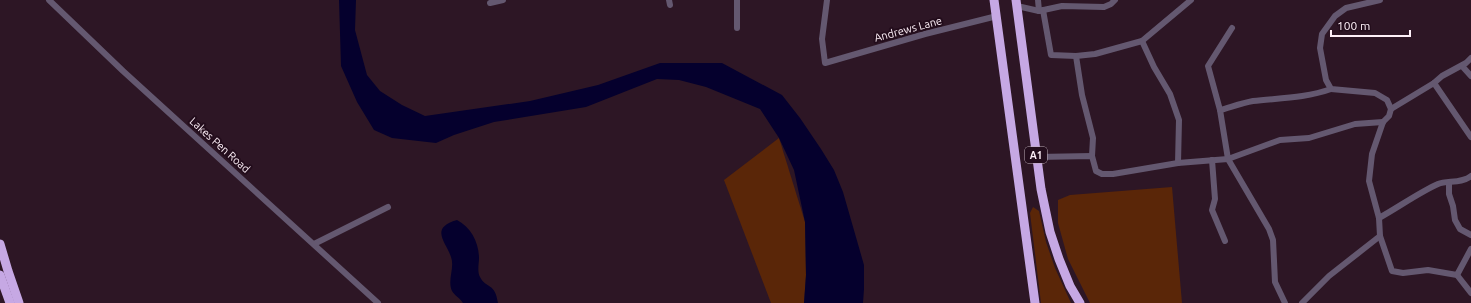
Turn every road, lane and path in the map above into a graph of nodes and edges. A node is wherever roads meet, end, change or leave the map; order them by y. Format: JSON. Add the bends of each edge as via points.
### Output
{"nodes":[{"id":1,"x":49,"y":0,"type":"edge"},
{"id":2,"x":503,"y":0,"type":"edge"},
{"id":3,"x":737,"y":0,"type":"edge"},
{"id":4,"x":827,"y":0,"type":"edge"},
{"id":5,"x":994,"y":0,"type":"edge"},
{"id":6,"x":1038,"y":0,"type":"edge"},
{"id":7,"x":1115,"y":0,"type":"edge"},
{"id":8,"x":1191,"y":0,"type":"edge"},
{"id":9,"x":1380,"y":0,"type":"edge"},
{"id":10,"x":490,"y":3,"type":"dead end"},
{"id":11,"x":1016,"y":3,"type":"edge"},
{"id":12,"x":1041,"y":10,"type":"junction"},
{"id":13,"x":997,"y":16,"type":"junction"},
{"id":14,"x":737,"y":28,"type":"dead end"},
{"id":15,"x":1232,"y":28,"type":"dead end"},
{"id":16,"x":1142,"y":41,"type":"junction"},
{"id":17,"x":1076,"y":56,"type":"junction"},
{"id":18,"x":1471,"y":58,"type":"edge"},
{"id":19,"x":1462,"y":66,"type":"junction"},
{"id":20,"x":1471,"y":76,"type":"edge"},
{"id":21,"x":1434,"y":83,"type":"junction"},
{"id":22,"x":1331,"y":89,"type":"junction"},
{"id":23,"x":1391,"y":109,"type":"junction"},
{"id":24,"x":1220,"y":110,"type":"junction"},
{"id":25,"x":1383,"y":122,"type":"junction"},
{"id":26,"x":1471,"y":137,"type":"edge"},
{"id":27,"x":1037,"y":156,"type":"junction"},
{"id":28,"x":1092,"y":156,"type":"junction"},
{"id":29,"x":1228,"y":159,"type":"junction"},
{"id":30,"x":1212,"y":160,"type":"junction"},
{"id":31,"x":1178,"y":163,"type":"junction"},
{"id":32,"x":1470,"y":178,"type":"edge"},
{"id":33,"x":1449,"y":183,"type":"junction"},
{"id":34,"x":388,"y":207,"type":"dead end"},
{"id":35,"x":1379,"y":218,"type":"junction"},
{"id":36,"x":1471,"y":235,"type":"edge"},
{"id":37,"x":1380,"y":236,"type":"junction"},
{"id":38,"x":1225,"y":241,"type":"dead end"},
{"id":39,"x":0,"y":244,"type":"edge"},
{"id":40,"x":314,"y":244,"type":"junction"},
{"id":41,"x":1471,"y":249,"type":"edge"},
{"id":42,"x":1457,"y":274,"type":"junction"},
{"id":43,"x":0,"y":275,"type":"edge"},
{"id":44,"x":1471,"y":293,"type":"edge"},
{"id":45,"x":10,"y":303,"type":"edge"},
{"id":46,"x":20,"y":303,"type":"edge"},
{"id":47,"x":378,"y":303,"type":"edge"},
{"id":48,"x":1035,"y":303,"type":"edge"},
{"id":49,"x":1080,"y":303,"type":"edge"},
{"id":50,"x":1285,"y":303,"type":"edge"},
{"id":51,"x":1302,"y":303,"type":"edge"}],
"edges":[{"from":1,"to":40,"type":"street","name":"Lakes Pen Road","via":[[123,71]]},
{"from":2,"to":10,"type":"street"},
{"from":3,"to":14,"type":"street"},
{"from":4,"to":13,"type":"street","name":"Andrews Lane","via":[[822,39],[825,63]]},
{"from":5,"to":13,"type":"highway","number":"A1"},
{"from":6,"to":12,"type":"street"},
{"from":7,"to":12,"type":"street","via":[[1104,7],[1062,6]]},
{"from":8,"to":16,"type":"street"},
{"from":9,"to":22,"type":"street","via":[[1346,8],[1334,16],[1322,34],[1320,48],[1326,80]]},
{"from":11,"to":12,"type":"street"},
{"from":11,"to":27,"type":"highway","number":"A1"},
{"from":12,"to":17,"type":"street","via":[[1051,55]]},
{"from":13,"to":48,"type":"highway","number":"A1"},
{"from":15,"to":24,"type":"street","via":[[1208,66]]},
{"from":16,"to":17,"type":"street","via":[[1095,54]]},
{"from":16,"to":31,"type":"street","via":[[1170,94],[1179,120]]},
{"from":17,"to":28,"type":"street","via":[[1082,95],[1093,138]]},
{"from":18,"to":19,"type":"street"},
{"from":19,"to":20,"type":"street"},
{"from":19,"to":21,"type":"street"},
{"from":21,"to":23,"type":"street"},
{"from":21,"to":26,"type":"street"},
{"from":22,"to":23,"type":"street","via":[[1375,93],[1387,100]]},
{"from":22,"to":24,"type":"street","via":[[1292,98],[1252,101]]},
{"from":23,"to":25,"type":"street"},
{"from":24,"to":29,"type":"street"},
{"from":25,"to":29,"type":"street","via":[[1355,124],[1309,138],[1280,140]]},
{"from":25,"to":35,"type":"street","via":[[1372,154],[1369,181]]},
{"from":27,"to":28,"type":"street"},
{"from":27,"to":49,"type":"highway","number":"A1","via":[[1050,232],[1070,286]]},
{"from":28,"to":31,"type":"street","via":[[1096,171],[1102,174]]},
{"from":29,"to":30,"type":"street"},
{"from":29,"to":50,"type":"street","via":[[1273,240],[1275,282]]},
{"from":30,"to":31,"type":"street"},
{"from":30,"to":38,"type":"street","via":[[1215,199],[1212,210]]},
{"from":32,"to":33,"type":"street"},
{"from":33,"to":35,"type":"street","via":[[1440,183],[1426,189]]},
{"from":33,"to":36,"type":"street","via":[[1455,220],[1460,229]]},
{"from":34,"to":40,"type":"street"},
{"from":35,"to":37,"type":"street"},
{"from":37,"to":42,"type":"street","via":[[1392,271],[1403,273],[1428,270]]},
{"from":37,"to":51,"type":"street","via":[[1329,276]]},
{"from":39,"to":46,"type":"highway"},
{"from":40,"to":47,"type":"street","name":"Lakes Pen Road"},
{"from":41,"to":42,"type":"street"},
{"from":42,"to":44,"type":"street"},
{"from":43,"to":45,"type":"highway"}]}
